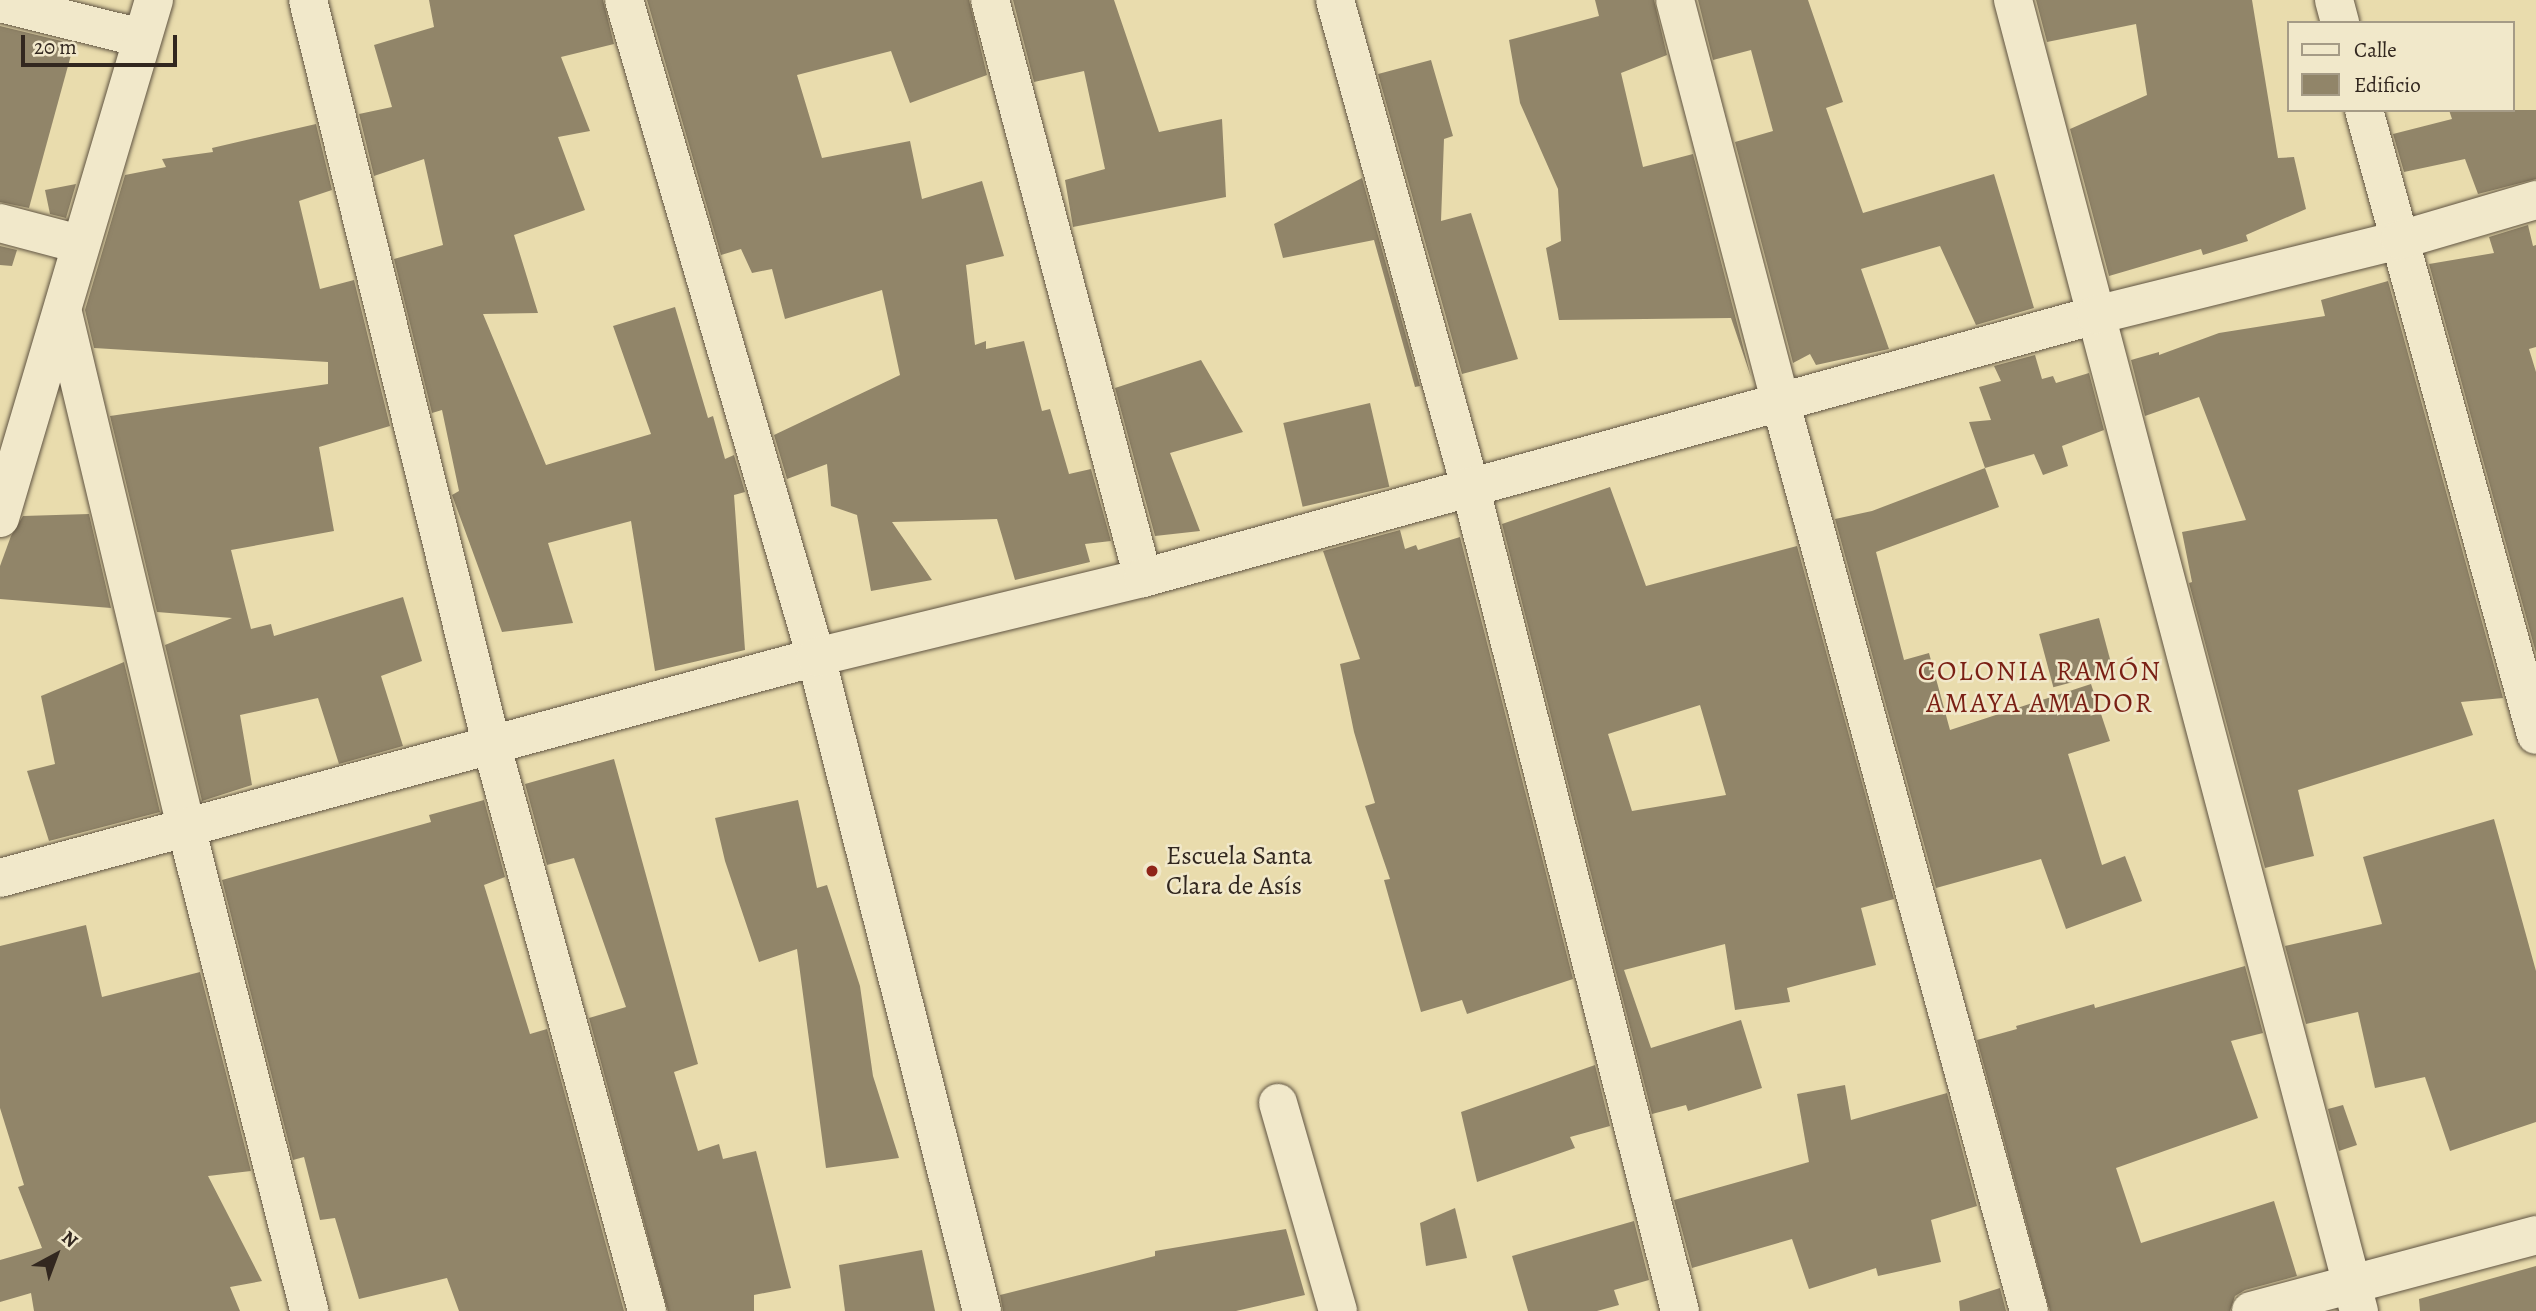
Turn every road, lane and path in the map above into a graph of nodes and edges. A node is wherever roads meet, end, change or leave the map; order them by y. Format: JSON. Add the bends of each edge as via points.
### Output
{"nodes":[{"id":1,"x":154,"y":0,"type":"edge"},
{"id":2,"x":308,"y":0,"type":"edge"},
{"id":3,"x":624,"y":0,"type":"edge"},
{"id":4,"x":990,"y":0,"type":"edge"},
{"id":5,"x":1335,"y":0,"type":"edge"},
{"id":6,"x":1675,"y":0,"type":"edge"},
{"id":7,"x":2013,"y":0,"type":"edge"},
{"id":8,"x":2334,"y":0,"type":"edge"},
{"id":9,"x":0,"y":3,"type":"edge"},
{"id":10,"x":2339,"y":21,"type":"edge"},
{"id":11,"x":141,"y":38,"type":"junction"},
{"id":12,"x":2365,"y":112,"type":"edge"},
{"id":13,"x":2536,"y":200,"type":"edge"},
{"id":14,"x":0,"y":223,"type":"edge"},
{"id":15,"x":2400,"y":240,"type":"junction"},
{"id":16,"x":79,"y":244,"type":"junction"},
{"id":17,"x":63,"y":313,"type":"junction"},
{"id":18,"x":2096,"y":315,"type":"junction"},
{"id":19,"x":1781,"y":404,"type":"junction"},
{"id":20,"x":14,"y":421,"type":"edge"},
{"id":21,"x":1470,"y":486,"type":"junction"},
{"id":22,"x":0,"y":518,"type":"edge"},
{"id":23,"x":1143,"y":578,"type":"junction"},
{"id":24,"x":816,"y":657,"type":"junction"},
{"id":25,"x":2536,"y":735,"type":"edge"},
{"id":26,"x":492,"y":747,"type":"junction"},
{"id":27,"x":186,"y":827,"type":"junction"},
{"id":28,"x":0,"y":878,"type":"edge"},
{"id":29,"x":1278,"y":1103,"type":"dead end"},
{"id":30,"x":2536,"y":1235,"type":"edge"},
{"id":31,"x":2355,"y":1297,"type":"edge"},
{"id":32,"x":309,"y":1311,"type":"edge"},
{"id":33,"x":647,"y":1311,"type":"edge"},
{"id":34,"x":982,"y":1311,"type":"edge"},
{"id":35,"x":1338,"y":1311,"type":"edge"},
{"id":36,"x":1680,"y":1311,"type":"edge"},
{"id":37,"x":2029,"y":1311,"type":"edge"},
{"id":38,"x":2251,"y":1311,"type":"edge"}],
"edges":[{"from":1,"to":11,"type":"street"},
{"from":2,"to":26,"type":"street"},
{"from":3,"to":24,"type":"street"},
{"from":4,"to":23,"type":"street"},
{"from":5,"to":21,"type":"street"},
{"from":6,"to":19,"type":"street"},
{"from":7,"to":18,"type":"street"},
{"from":8,"to":10,"type":"street"},
{"from":9,"to":11,"type":"street"},
{"from":11,"to":16,"type":"street"},
{"from":12,"to":15,"type":"street"},
{"from":13,"to":15,"type":"street"},
{"from":14,"to":16,"type":"street"},
{"from":15,"to":18,"type":"street"},
{"from":15,"to":25,"type":"street"},
{"from":16,"to":17,"type":"street"},
{"from":17,"to":20,"type":"street"},
{"from":17,"to":27,"type":"street"},
{"from":18,"to":19,"type":"street"},
{"from":18,"to":31,"type":"street"},
{"from":19,"to":21,"type":"street"},
{"from":19,"to":37,"type":"street"},
{"from":20,"to":22,"type":"street"},
{"from":21,"to":23,"type":"street"},
{"from":21,"to":36,"type":"street"},
{"from":23,"to":24,"type":"street"},
{"from":24,"to":26,"type":"street"},
{"from":24,"to":34,"type":"street"},
{"from":26,"to":27,"type":"street"},
{"from":26,"to":33,"type":"street"},
{"from":27,"to":28,"type":"street"},
{"from":27,"to":32,"type":"street"},
{"from":29,"to":35,"type":"street"},
{"from":30,"to":31,"type":"street"},
{"from":31,"to":38,"type":"street"}]}
